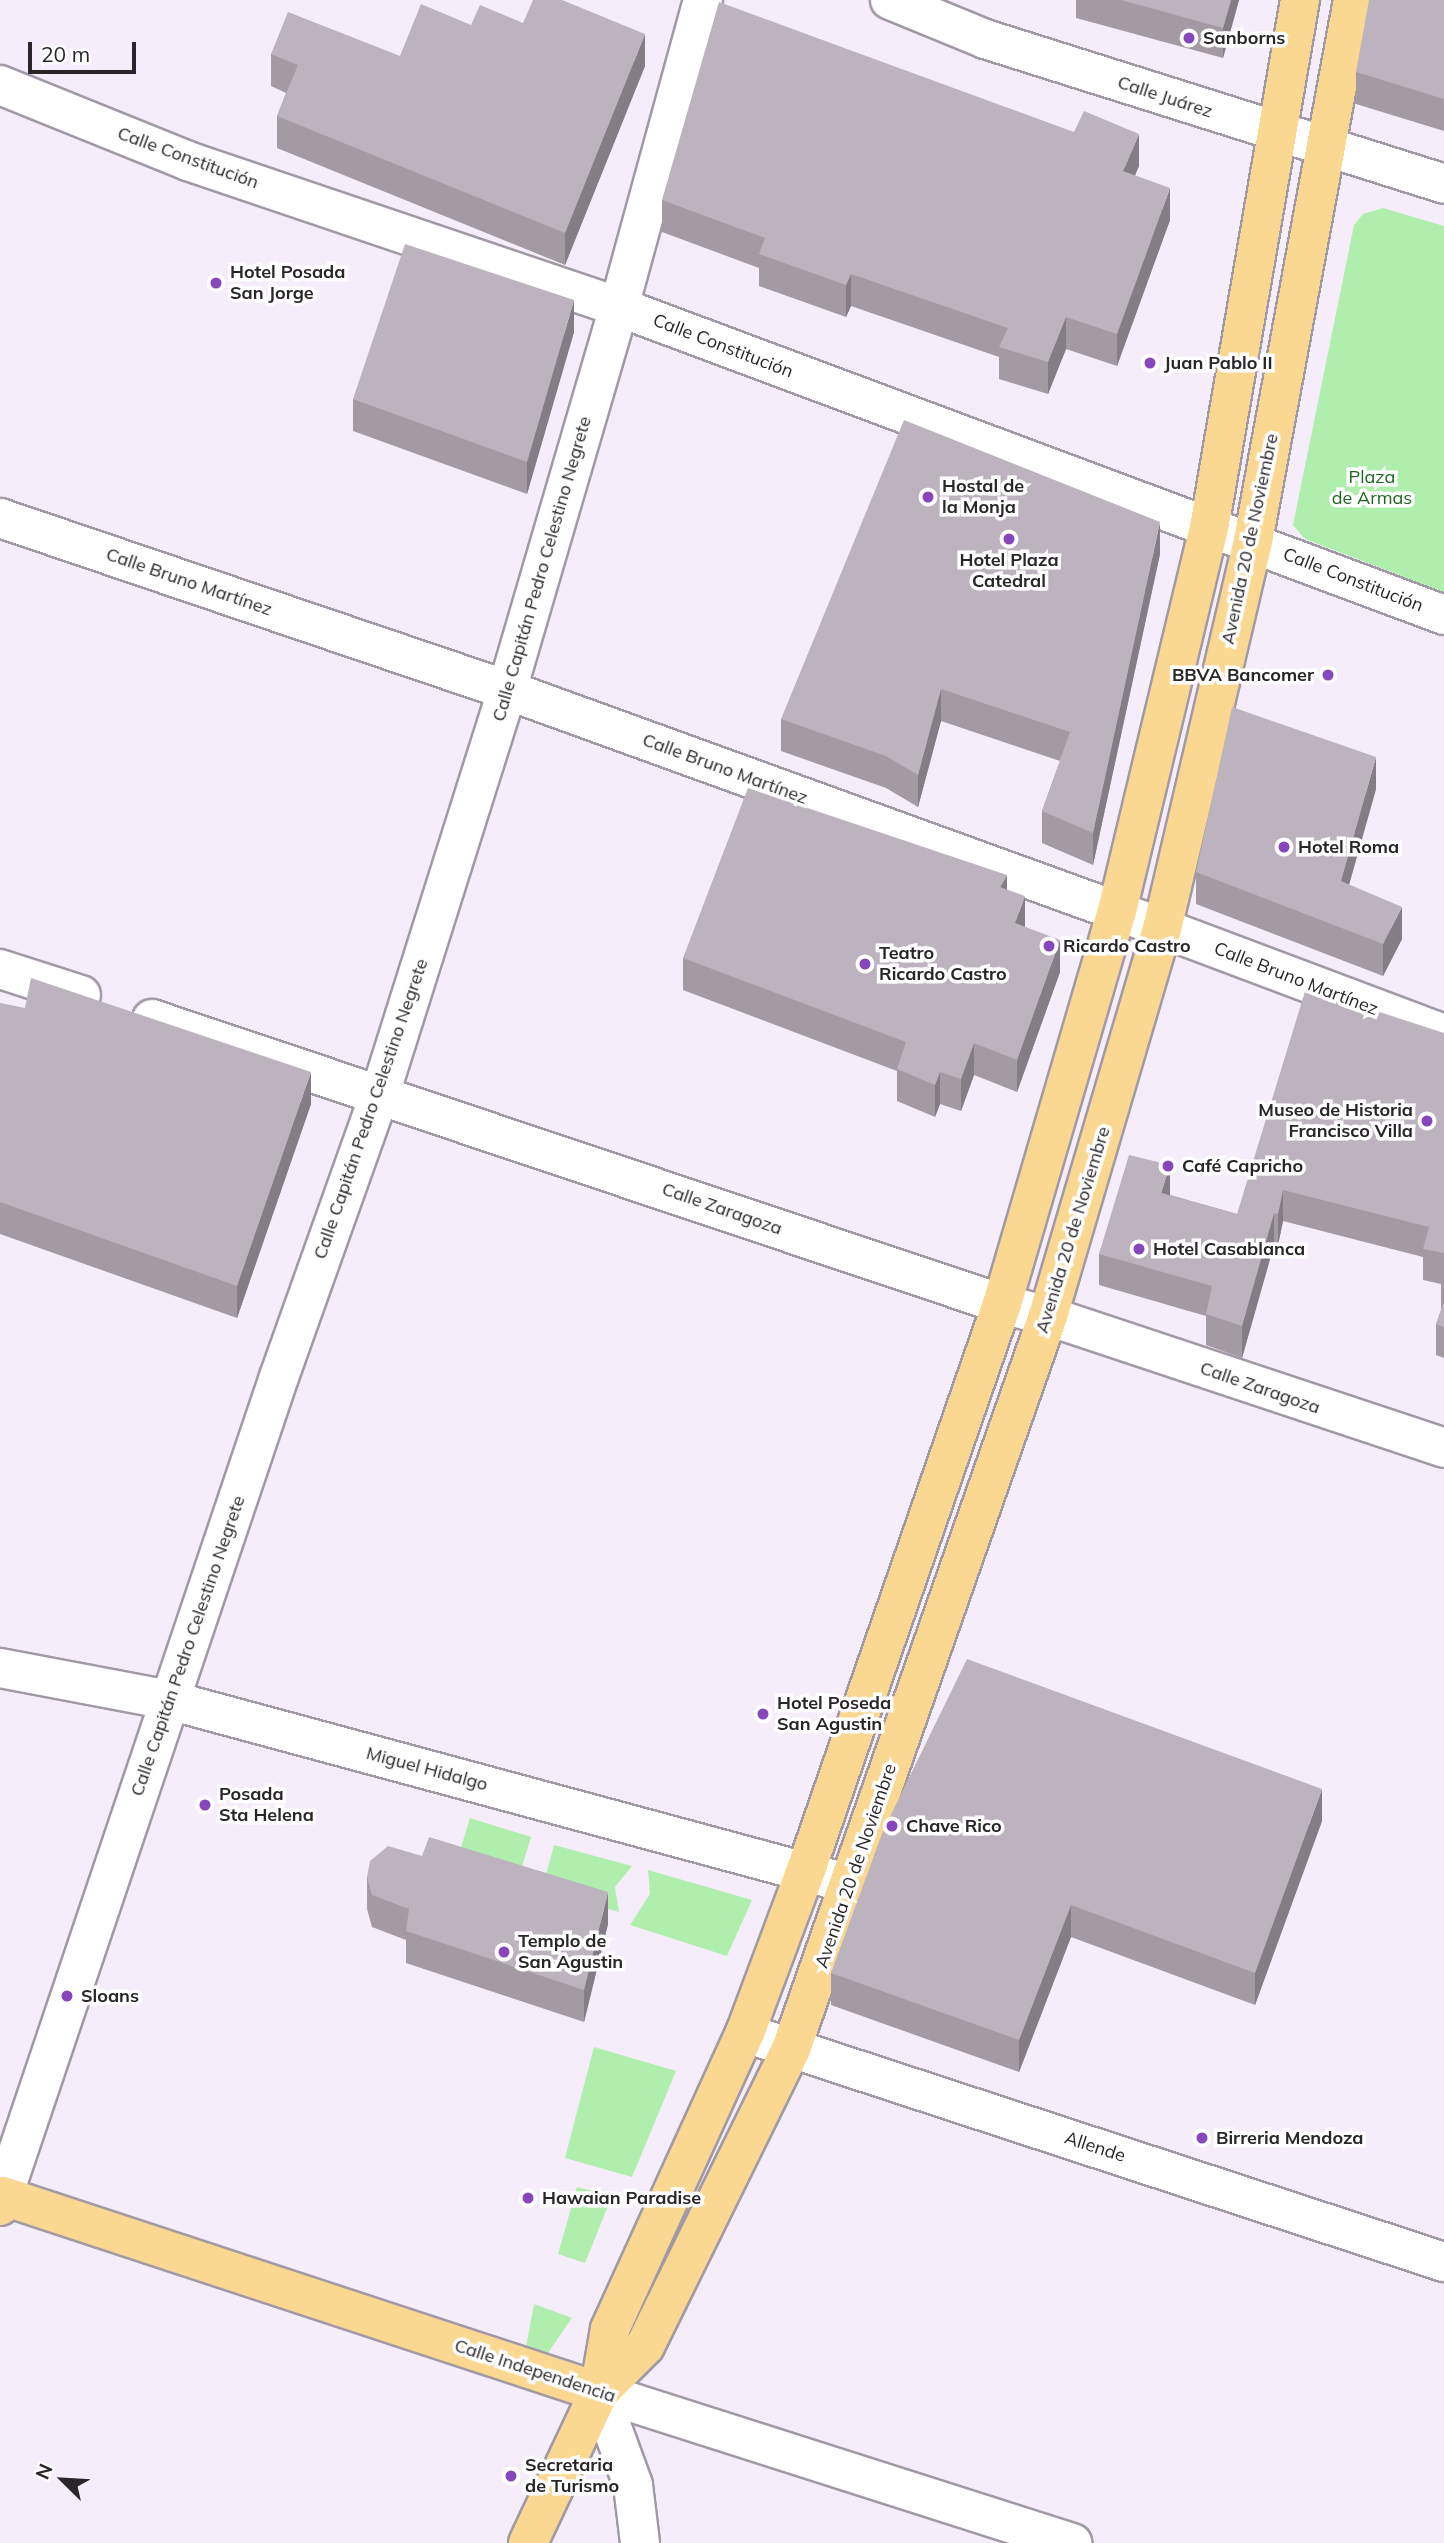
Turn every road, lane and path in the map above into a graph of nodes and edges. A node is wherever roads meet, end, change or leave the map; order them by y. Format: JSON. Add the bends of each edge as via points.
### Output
{"nodes":[{"id":1,"x":703,"y":0,"type":"edge"},
{"id":2,"x":890,"y":0,"type":"edge"},
{"id":3,"x":1300,"y":0,"type":"edge"},
{"id":4,"x":1353,"y":0,"type":"edge"},
{"id":5,"x":0,"y":85,"type":"edge"},
{"id":6,"x":1276,"y":133,"type":"junction"},
{"id":7,"x":1325,"y":146,"type":"junction"},
{"id":8,"x":1444,"y":184,"type":"edge"},
{"id":9,"x":619,"y":307,"type":"junction"},
{"id":10,"x":0,"y":518,"type":"edge"},
{"id":11,"x":1209,"y":528,"type":"junction"},
{"id":12,"x":1253,"y":541,"type":"junction"},
{"id":13,"x":1444,"y":615,"type":"edge"},
{"id":14,"x":507,"y":690,"type":"junction"},
{"id":15,"x":1116,"y":911,"type":"junction"},
{"id":16,"x":1162,"y":929,"type":"junction"},
{"id":17,"x":0,"y":969,"type":"edge"},
{"id":18,"x":1444,"y":1034,"type":"edge"},
{"id":19,"x":380,"y":1094,"type":"junction"},
{"id":20,"x":1002,"y":1304,"type":"junction"},
{"id":21,"x":1048,"y":1316,"type":"junction"},
{"id":22,"x":1444,"y":1448,"type":"edge"},
{"id":23,"x":0,"y":1668,"type":"edge"},
{"id":24,"x":169,"y":1700,"type":"junction"},
{"id":25,"x":806,"y":1870,"type":"junction"},
{"id":26,"x":850,"y":1884,"type":"junction"},
{"id":27,"x":745,"y":2033,"type":"junction"},
{"id":28,"x":791,"y":2049,"type":"junction"},
{"id":29,"x":1,"y":2199,"type":"edge"},
{"id":30,"x":1444,"y":2262,"type":"edge"},
{"id":31,"x":599,"y":2392,"type":"junction"},
{"id":32,"x":528,"y":2543,"type":"edge"},
{"id":33,"x":640,"y":2543,"type":"edge"},
{"id":34,"x":1072,"y":2543,"type":"edge"}],
"edges":[{"from":1,"to":9,"type":"street","name":"Calle Capitán Pedro Celestino Negrete"},
{"from":2,"to":6,"type":"street","name":"Calle Juárez","via":[[985,38]]},
{"from":3,"to":6,"type":"main road","name":"Avenida 20 de Noviembre"},
{"from":4,"to":7,"type":"main road","name":"Avenida 20 de Noviembre"},
{"from":5,"to":9,"type":"street","name":"Calle Constitución","via":[[188,160]]},
{"from":6,"to":7,"type":"street","name":"Calle Juárez"},
{"from":6,"to":11,"type":"main road","name":"Avenida 20 de Noviembre"},
{"from":7,"to":8,"type":"street","name":"Calle Juárez"},
{"from":7,"to":12,"type":"main road","name":"Avenida 20 de Noviembre"},
{"from":9,"to":11,"type":"street","name":"Calle Constitución"},
{"from":9,"to":14,"type":"street","name":"Calle Capitán Pedro Celestino Negrete"},
{"from":10,"to":14,"type":"street","name":"Calle Bruno Martínez"},
{"from":11,"to":12,"type":"street","name":"Calle Constitución"},
{"from":11,"to":15,"type":"main road","name":"Avenida 20 de Noviembre"},
{"from":12,"to":13,"type":"street","name":"Calle Constitución"},
{"from":12,"to":16,"type":"main road","name":"Avenida 20 de Noviembre"},
{"from":14,"to":15,"type":"street","name":"Calle Bruno Martínez"},
{"from":14,"to":19,"type":"street","name":"Calle Capitán Pedro Celestino Negrete"},
{"from":15,"to":16,"type":"street","name":"Calle Bruno Martínez"},
{"from":15,"to":20,"type":"main road","name":"Avenida 20 de Noviembre"},
{"from":16,"to":18,"type":"street","name":"Calle Bruno Martínez"},
{"from":16,"to":21,"type":"main road","name":"Avenida 20 de Noviembre"},
{"from":17,"to":19,"type":"street","name":"Calle Zaragoza"},
{"from":19,"to":20,"type":"street","name":"Calle Zaragoza"},
{"from":19,"to":24,"type":"street","name":"Calle Capitán Pedro Celestino Negrete"},
{"from":20,"to":21,"type":"street","name":"Calle Zaragoza"},
{"from":20,"to":25,"type":"main road","name":"Avenida 20 de Noviembre"},
{"from":21,"to":22,"type":"street","name":"Calle Zaragoza"},
{"from":21,"to":26,"type":"main road","name":"Avenida 20 de Noviembre"},
{"from":23,"to":24,"type":"street","name":"Miguel Hidalgo"},
{"from":24,"to":25,"type":"street","name":"Miguel Hidalgo"},
{"from":24,"to":29,"type":"street","name":"Calle Capitán Pedro Celestino Negrete"},
{"from":25,"to":26,"type":"street","name":"Miguel Hidalgo"},
{"from":25,"to":27,"type":"main road","name":"Avenida 20 de Noviembre"},
{"from":26,"to":28,"type":"main road","name":"Avenida 20 de Noviembre"},
{"from":27,"to":28,"type":"street","name":"Allende"},
{"from":27,"to":31,"type":"main road","name":"Avenida 20 de Noviembre","via":[[610,2329]]},
{"from":28,"to":30,"type":"street","name":"Allende"},
{"from":28,"to":31,"type":"main road","name":"Avenida 20 de Noviembre","via":[[645,2346]]},
{"from":29,"to":31,"type":"main road","name":"Calle Independencia"},
{"from":31,"to":32,"type":"main road","name":"Avenida 20 de Noviembre"},
{"from":31,"to":33,"type":"street","via":[[633,2485]]},
{"from":31,"to":34,"type":"street","name":"Calle Independencia"}]}
